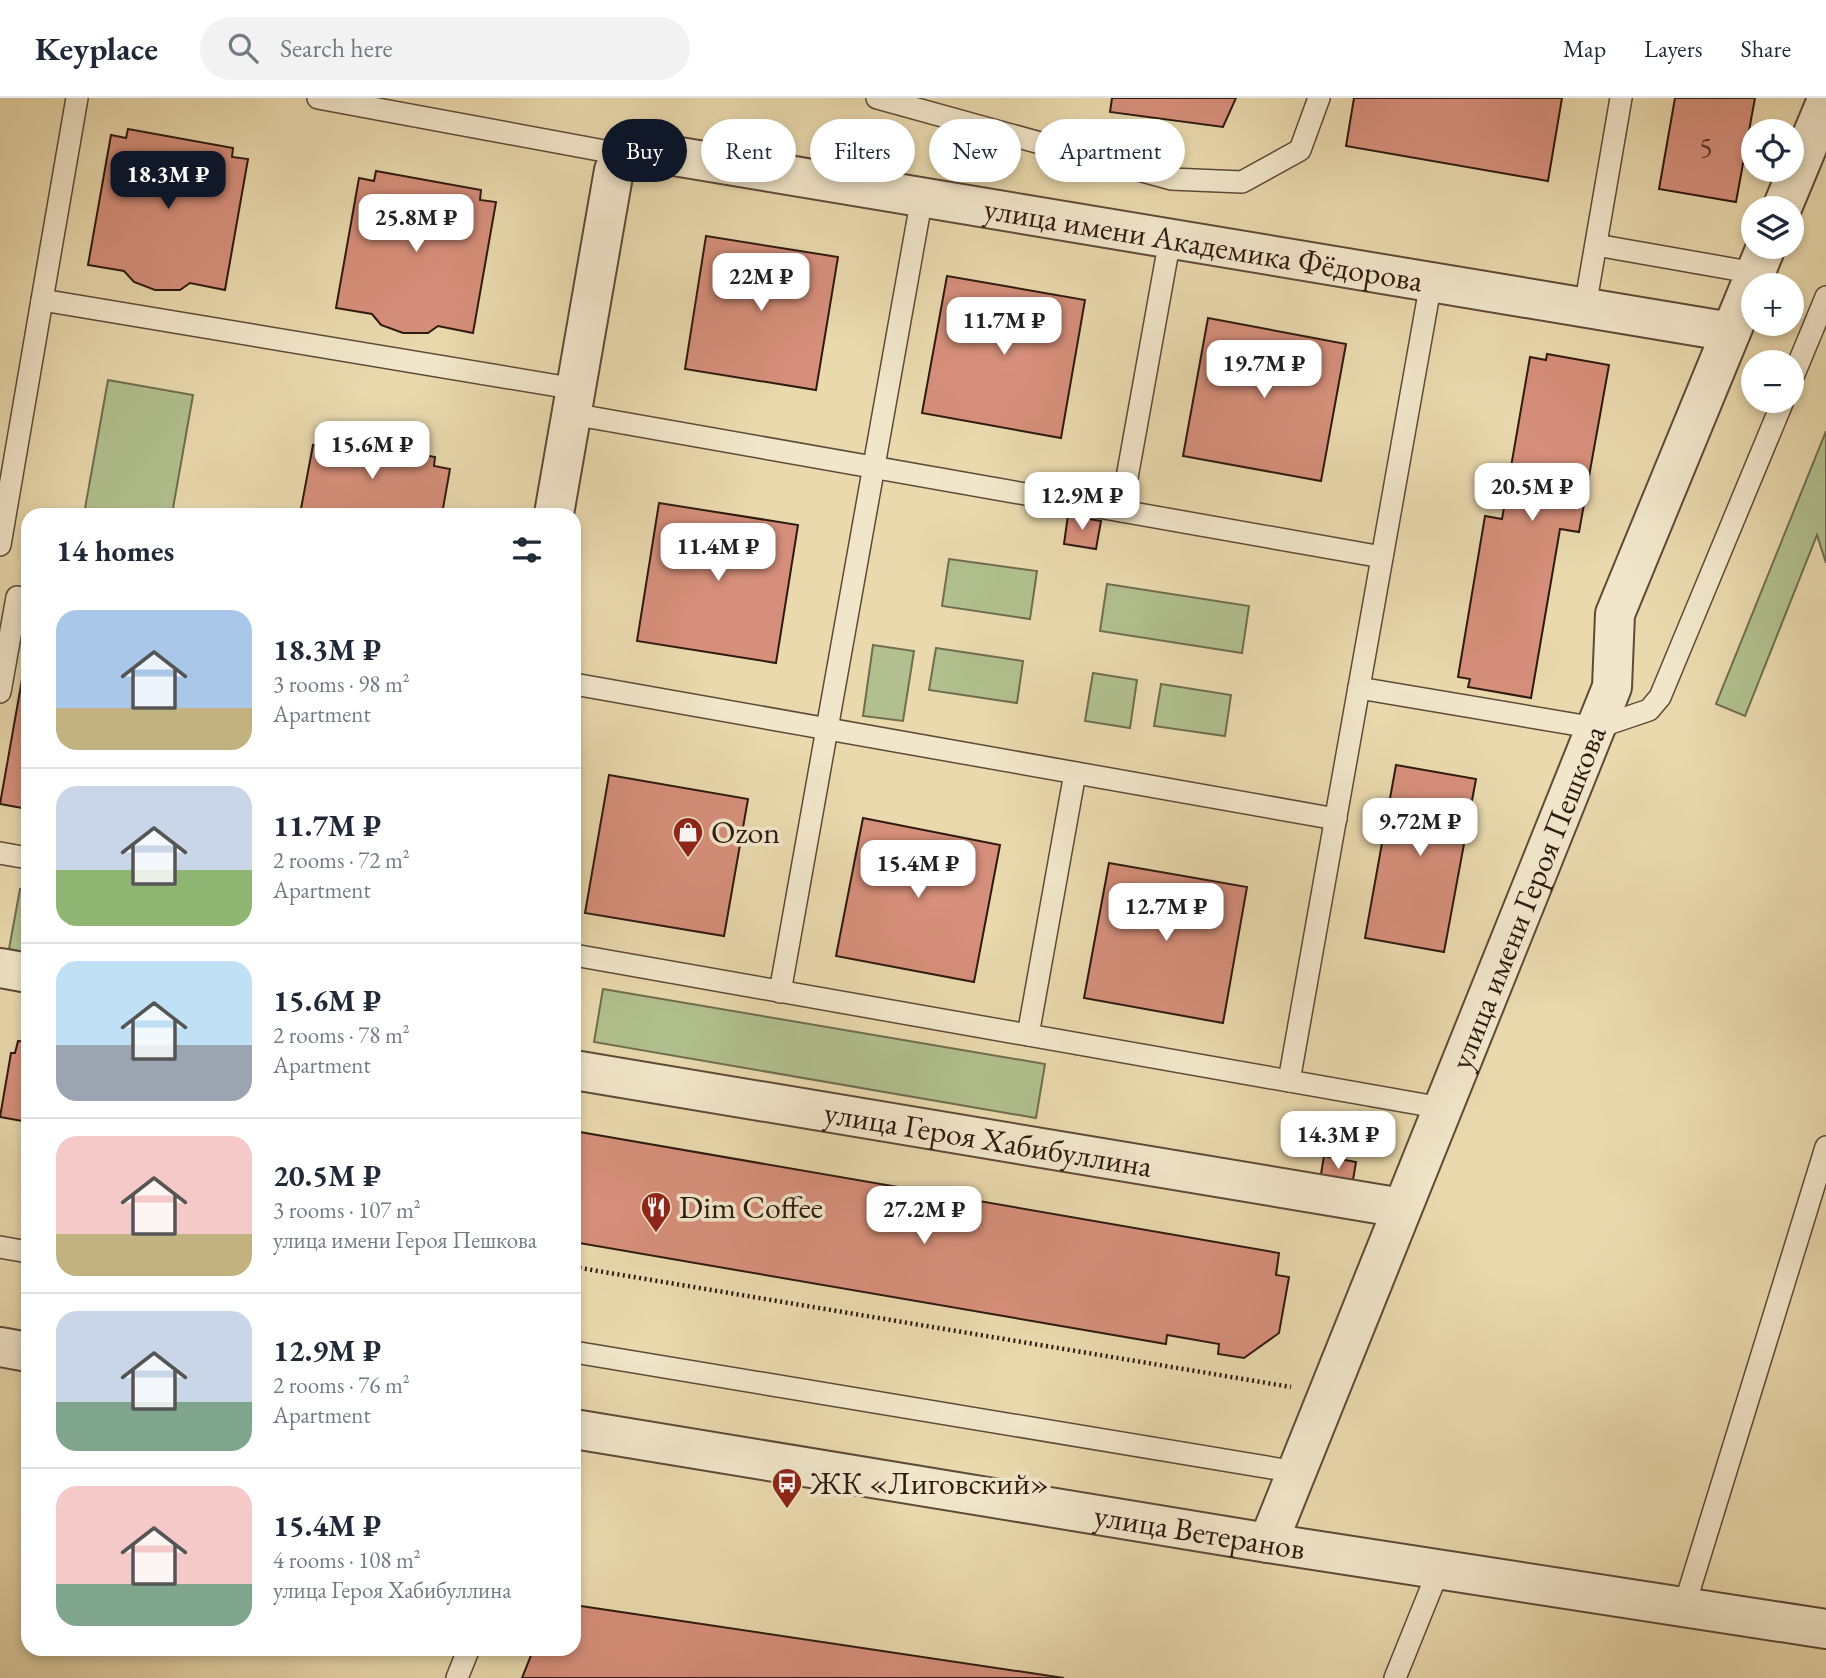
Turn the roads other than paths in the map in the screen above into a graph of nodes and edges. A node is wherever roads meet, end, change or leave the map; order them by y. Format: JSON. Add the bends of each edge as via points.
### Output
{"nodes":[{"id":1,"x":77,"y":98,"type":"edge"},
{"id":2,"x":318,"y":98,"type":"edge"},
{"id":3,"x":877,"y":98,"type":"edge"},
{"id":4,"x":1319,"y":98,"type":"edge"},
{"id":5,"x":1621,"y":98,"type":"edge"},
{"id":6,"x":1826,"y":102,"type":"edge"},
{"id":7,"x":602,"y":151,"type":"edge"},
{"id":8,"x":687,"y":158,"type":"edge"},
{"id":9,"x":612,"y":182,"type":"edge"},
{"id":10,"x":1787,"y":196,"type":"edge"},
{"id":11,"x":922,"y":197,"type":"junction"},
{"id":12,"x":1170,"y":239,"type":"junction"},
{"id":13,"x":1595,"y":245,"type":"junction"},
{"id":14,"x":1761,"y":260,"type":"edge"},
{"id":15,"x":1431,"y":282,"type":"junction"},
{"id":16,"x":1826,"y":297,"type":"edge"},
{"id":17,"x":42,"y":300,"type":"junction"},
{"id":18,"x":1585,"y":307,"type":"junction"},
{"id":19,"x":1731,"y":332,"type":"junction"},
{"id":20,"x":1804,"y":350,"type":"edge"},
{"id":21,"x":574,"y":401,"type":"junction"},
{"id":22,"x":1778,"y":413,"type":"edge"},
{"id":23,"x":874,"y":467,"type":"junction"},
{"id":24,"x":555,"y":508,"type":"edge"},
{"id":25,"x":1121,"y":511,"type":"junction"},
{"id":26,"x":0,"y":545,"type":"edge"},
{"id":27,"x":1382,"y":557,"type":"junction"},
{"id":28,"x":21,"y":598,"type":"edge"},
{"id":29,"x":581,"y":685,"type":"edge"},
{"id":30,"x":1359,"y":688,"type":"junction"},
{"id":31,"x":0,"y":692,"type":"edge"},
{"id":32,"x":1595,"y":728,"type":"junction"},
{"id":33,"x":827,"y":729,"type":"junction"},
{"id":34,"x":1074,"y":773,"type":"junction"},
{"id":35,"x":1336,"y":819,"type":"junction"},
{"id":36,"x":0,"y":853,"type":"edge"},
{"id":37,"x":21,"y":857,"type":"edge"},
{"id":38,"x":581,"y":956,"type":"edge"},
{"id":39,"x":0,"y":968,"type":"edge"},
{"id":40,"x":21,"y":972,"type":"edge"},
{"id":41,"x":780,"y":992,"type":"junction"},
{"id":42,"x":1028,"y":1035,"type":"junction"},
{"id":43,"x":581,"y":1071,"type":"edge"},
{"id":44,"x":1289,"y":1081,"type":"junction"},
{"id":45,"x":1442,"y":1108,"type":"junction"},
{"id":46,"x":1826,"y":1147,"type":"edge"},
{"id":47,"x":1402,"y":1209,"type":"junction"},
{"id":48,"x":0,"y":1247,"type":"edge"},
{"id":49,"x":21,"y":1251,"type":"edge"},
{"id":50,"x":0,"y":1331,"type":"edge"},
{"id":51,"x":21,"y":1335,"type":"edge"},
{"id":52,"x":0,"y":1347,"type":"edge"},
{"id":53,"x":21,"y":1351,"type":"edge"},
{"id":54,"x":581,"y":1353,"type":"edge"},
{"id":55,"x":581,"y":1430,"type":"edge"},
{"id":56,"x":581,"y":1446,"type":"edge"},
{"id":57,"x":1296,"y":1472,"type":"junction"},
{"id":58,"x":1268,"y":1543,"type":"junction"},
{"id":59,"x":1436,"y":1576,"type":"junction"},
{"id":60,"x":1684,"y":1607,"type":"junction"},
{"id":61,"x":1826,"y":1629,"type":"edge"},
{"id":62,"x":1826,"y":1645,"type":"edge"},
{"id":63,"x":466,"y":1656,"type":"edge"},
{"id":64,"x":457,"y":1678,"type":"edge"},
{"id":65,"x":1395,"y":1678,"type":"edge"}],
"edges":[{"from":1,"to":17,"type":"lane"},
{"from":2,"to":7,"type":"lane"},
{"from":3,"to":4,"type":"lane","via":[[1171,179],[1242,182],[1300,150]]},
{"from":5,"to":13,"type":"lane"},
{"from":6,"to":10,"type":"street"},
{"from":8,"to":11,"type":"street","name":"улица имени Академика Фёдорова"},
{"from":9,"to":21,"type":"street"},
{"from":11,"to":12,"type":"street","name":"улица имени Академика Фёдорова"},
{"from":11,"to":23,"type":"lane"},
{"from":12,"to":15,"type":"street","name":"улица имени Академика Фёдорова"},
{"from":12,"to":25,"type":"lane"},
{"from":13,"to":14,"type":"lane"},
{"from":13,"to":18,"type":"lane"},
{"from":14,"to":19,"type":"street","name":"улица имени Героя Пешкова"},
{"from":15,"to":18,"type":"street","name":"улица имени Академика Фёдорова"},
{"from":15,"to":27,"type":"lane"},
{"from":16,"to":20,"type":"lane"},
{"from":17,"to":21,"type":"lane"},
{"from":17,"to":26,"type":"lane"},
{"from":18,"to":19,"type":"street","name":"улица имени Академика Фёдорова"},
{"from":19,"to":32,"type":"street","name":"улица имени Героя Пешкова","via":[[1615,614],[1615,675]]},
{"from":21,"to":23,"type":"lane"},
{"from":21,"to":24,"type":"street"},
{"from":22,"to":32,"type":"lane","via":[[1660,697],[1649,710]]},
{"from":23,"to":25,"type":"lane"},
{"from":23,"to":33,"type":"lane"},
{"from":25,"to":27,"type":"lane"},
{"from":27,"to":30,"type":"lane"},
{"from":28,"to":31,"type":"lane","via":[[17,597]]},
{"from":29,"to":33,"type":"lane"},
{"from":30,"to":32,"type":"lane"},
{"from":30,"to":35,"type":"lane"},
{"from":32,"to":45,"type":"street","name":"улица имени Героя Пешкова"},
{"from":33,"to":34,"type":"lane"},
{"from":33,"to":41,"type":"lane"},
{"from":34,"to":35,"type":"lane"},
{"from":34,"to":42,"type":"lane"},
{"from":35,"to":44,"type":"lane"},
{"from":36,"to":37,"type":"lane"},
{"from":38,"to":41,"type":"lane"},
{"from":39,"to":40,"type":"street"},
{"from":41,"to":42,"type":"lane"},
{"from":42,"to":44,"type":"lane"},
{"from":43,"to":47,"type":"street","name":"улица Героя Хабибуллина"},
{"from":44,"to":45,"type":"lane"},
{"from":45,"to":47,"type":"street","name":"улица имени Героя Пешкова"},
{"from":46,"to":60,"type":"lane"},
{"from":47,"to":57,"type":"street","name":"улица имени Героя Пешкова"},
{"from":48,"to":49,"type":"lane"},
{"from":50,"to":51,"type":"street"},
{"from":52,"to":53,"type":"street"},
{"from":54,"to":57,"type":"lane"},
{"from":55,"to":58,"type":"street","name":"улица Ветеранов"},
{"from":56,"to":59,"type":"street","name":"улица Ветеранов"},
{"from":57,"to":58,"type":"street","name":"улица имени Героя Пешкова"},
{"from":58,"to":59,"type":"street","name":"улица Ветеранов"},
{"from":59,"to":60,"type":"street","name":"улица Ветеранов"},
{"from":59,"to":62,"type":"street","name":"улица Ветеранов"},
{"from":59,"to":65,"type":"lane"},
{"from":60,"to":61,"type":"street","name":"улица Ветеранов"},
{"from":63,"to":64,"type":"lane"}]}
